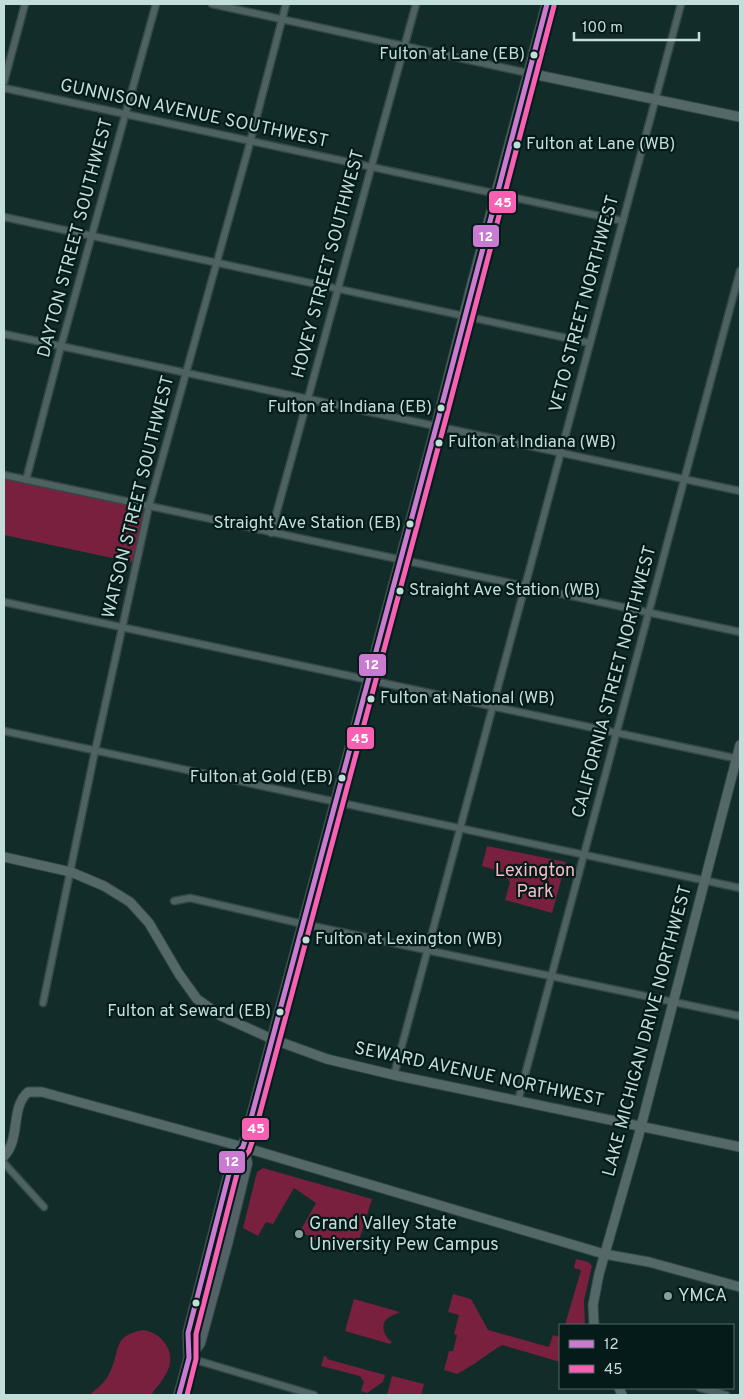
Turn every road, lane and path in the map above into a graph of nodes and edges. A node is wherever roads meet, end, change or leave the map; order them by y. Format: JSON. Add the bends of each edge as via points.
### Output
{"nodes":[{"id":1,"x":25,"y":4,"type":"edge"},
{"id":2,"x":156,"y":4,"type":"edge"},
{"id":3,"x":212,"y":4,"type":"edge"},
{"id":4,"x":286,"y":4,"type":"edge"},
{"id":5,"x":416,"y":4,"type":"edge"},
{"id":6,"x":547,"y":4,"type":"edge"},
{"id":7,"x":681,"y":4,"type":"edge"},
{"id":8,"x":282,"y":19,"type":"junction"},
{"id":9,"x":405,"y":45,"type":"junction"},
{"id":10,"x":528,"y":73,"type":"junction"},
{"id":11,"x":4,"y":82,"type":"edge"},
{"id":12,"x":4,"y":88,"type":"edge"},
{"id":13,"x":655,"y":99,"type":"junction"},
{"id":14,"x":126,"y":115,"type":"junction"},
{"id":15,"x":740,"y":117,"type":"edge"},
{"id":16,"x":249,"y":142,"type":"junction"},
{"id":17,"x":371,"y":166,"type":"junction"},
{"id":18,"x":496,"y":193,"type":"junction"},
{"id":19,"x":4,"y":217,"type":"edge"},
{"id":20,"x":622,"y":221,"type":"junction"},
{"id":21,"x":93,"y":236,"type":"junction"},
{"id":22,"x":217,"y":263,"type":"junction"},
{"id":23,"x":740,"y":272,"type":"edge"},
{"id":24,"x":338,"y":289,"type":"junction"},
{"id":25,"x":464,"y":315,"type":"junction"},
{"id":26,"x":4,"y":334,"type":"edge"},
{"id":27,"x":590,"y":343,"type":"junction"},
{"id":28,"x":61,"y":346,"type":"junction"},
{"id":29,"x":186,"y":373,"type":"junction"},
{"id":30,"x":308,"y":398,"type":"junction"},
{"id":31,"x":436,"y":426,"type":"junction"},
{"id":32,"x":560,"y":452,"type":"junction"},
{"id":33,"x":4,"y":474,"type":"edge"},
{"id":34,"x":685,"y":479,"type":"junction"},
{"id":35,"x":26,"y":480,"type":"junction"},
{"id":36,"x":740,"y":491,"type":"edge"},
{"id":37,"x":149,"y":506,"type":"junction"},
{"id":38,"x":271,"y":533,"type":"junction"},
{"id":39,"x":401,"y":560,"type":"junction"},
{"id":40,"x":524,"y":587,"type":"junction"},
{"id":41,"x":4,"y":602,"type":"edge"},
{"id":42,"x":649,"y":613,"type":"junction"},
{"id":43,"x":123,"y":628,"type":"junction"},
{"id":44,"x":740,"y":632,"type":"edge"},
{"id":45,"x":368,"y":680,"type":"junction"},
{"id":46,"x":492,"y":708,"type":"junction"},
{"id":47,"x":4,"y":731,"type":"edge"},
{"id":48,"x":617,"y":734,"type":"junction"},
{"id":49,"x":740,"y":745,"type":"edge"},
{"id":50,"x":95,"y":751,"type":"junction"},
{"id":51,"x":738,"y":759,"type":"edge"},
{"id":52,"x":335,"y":801,"type":"junction"},
{"id":53,"x":460,"y":828,"type":"junction"},
{"id":54,"x":584,"y":854,"type":"junction"},
{"id":55,"x":4,"y":857,"type":"edge"},
{"id":56,"x":71,"y":872,"type":"junction"},
{"id":57,"x":704,"y":881,"type":"junction"},
{"id":58,"x":740,"y":888,"type":"edge"},
{"id":59,"x":174,"y":901,"type":"dead end"},
{"id":60,"x":303,"y":924,"type":"junction"},
{"id":61,"x":427,"y":950,"type":"junction"},
{"id":62,"x":552,"y":975,"type":"junction"},
{"id":63,"x":673,"y":1001,"type":"junction"},
{"id":64,"x":43,"y":1003,"type":"dead end"},
{"id":65,"x":740,"y":1016,"type":"edge"},
{"id":66,"x":272,"y":1039,"type":"junction"},
{"id":67,"x":394,"y":1075,"type":"junction"},
{"id":68,"x":518,"y":1101,"type":"junction"},
{"id":69,"x":641,"y":1126,"type":"junction"},
{"id":70,"x":243,"y":1147,"type":"junction"},
{"id":71,"x":740,"y":1147,"type":"edge"},
{"id":72,"x":4,"y":1156,"type":"edge"},
{"id":73,"x":4,"y":1163,"type":"edge"},
{"id":74,"x":44,"y":1207,"type":"dead end"},
{"id":75,"x":604,"y":1254,"type":"junction"},
{"id":76,"x":740,"y":1287,"type":"edge"},
{"id":77,"x":594,"y":1324,"type":"edge"},
{"id":78,"x":190,"y":1358,"type":"junction"},
{"id":79,"x":704,"y":1389,"type":"edge"},
{"id":80,"x":179,"y":1395,"type":"edge"},
{"id":81,"x":314,"y":1395,"type":"edge"},
{"id":82,"x":726,"y":1395,"type":"edge"}],
"edges":[{"from":1,"to":11,"type":"street"},
{"from":2,"to":14,"type":"street","name":"DAYTON STREET SOUTHWEST"},
{"from":3,"to":8,"type":"street"},
{"from":4,"to":8,"type":"street","name":"WATSON STREET SOUTHWEST"},
{"from":5,"to":9,"type":"street","name":"HOVEY STREET SOUTHWEST"},
{"from":6,"to":10,"type":"main road"},
{"from":7,"to":13,"type":"street","name":"VETO STREET NORTHWEST"},
{"from":8,"to":9,"type":"street"},
{"from":8,"to":16,"type":"street","name":"WATSON STREET SOUTHWEST"},
{"from":9,"to":10,"type":"street"},
{"from":9,"to":17,"type":"street","name":"HOVEY STREET SOUTHWEST"},
{"from":10,"to":13,"type":"street"},
{"from":10,"to":18,"type":"main road"},
{"from":12,"to":14,"type":"street","name":"GUNNISON AVENUE SOUTHWEST"},
{"from":13,"to":15,"type":"street"},
{"from":13,"to":20,"type":"street","name":"VETO STREET NORTHWEST"},
{"from":14,"to":16,"type":"street","name":"GUNNISON AVENUE SOUTHWEST"},
{"from":14,"to":21,"type":"street","name":"DAYTON STREET SOUTHWEST"},
{"from":16,"to":17,"type":"street","name":"GUNNISON AVENUE SOUTHWEST"},
{"from":16,"to":22,"type":"street","name":"WATSON STREET SOUTHWEST"},
{"from":17,"to":18,"type":"street","name":"GUNNISON AVENUE SOUTHWEST"},
{"from":17,"to":24,"type":"street","name":"HOVEY STREET SOUTHWEST"},
{"from":18,"to":20,"type":"street","name":"GUNNISON AVENUE SOUTHWEST"},
{"from":18,"to":25,"type":"main road"},
{"from":19,"to":21,"type":"street"},
{"from":20,"to":27,"type":"street","name":"VETO STREET NORTHWEST"},
{"from":21,"to":22,"type":"street"},
{"from":21,"to":28,"type":"street","name":"DAYTON STREET SOUTHWEST"},
{"from":22,"to":24,"type":"street"},
{"from":22,"to":29,"type":"street","name":"WATSON STREET SOUTHWEST"},
{"from":23,"to":34,"type":"street","name":"CALIFORNIA STREET NORTHWEST"},
{"from":24,"to":25,"type":"street"},
{"from":24,"to":30,"type":"street","name":"HOVEY STREET SOUTHWEST"},
{"from":25,"to":27,"type":"street"},
{"from":25,"to":31,"type":"main road"},
{"from":26,"to":28,"type":"street"},
{"from":27,"to":32,"type":"street","name":"VETO STREET NORTHWEST"},
{"from":28,"to":29,"type":"street"},
{"from":28,"to":35,"type":"street","name":"DAYTON STREET SOUTHWEST"},
{"from":29,"to":30,"type":"street"},
{"from":29,"to":37,"type":"street","name":"WATSON STREET SOUTHWEST"},
{"from":30,"to":31,"type":"street"},
{"from":30,"to":38,"type":"street","name":"HOVEY STREET SOUTHWEST"},
{"from":31,"to":32,"type":"street"},
{"from":31,"to":39,"type":"main road"},
{"from":32,"to":34,"type":"street"},
{"from":32,"to":40,"type":"street","name":"VETO STREET NORTHWEST"},
{"from":33,"to":35,"type":"street"},
{"from":34,"to":36,"type":"street"},
{"from":34,"to":42,"type":"street","name":"CALIFORNIA STREET NORTHWEST"},
{"from":35,"to":37,"type":"street"},
{"from":37,"to":38,"type":"street"},
{"from":37,"to":43,"type":"street","name":"WATSON STREET SOUTHWEST"},
{"from":38,"to":39,"type":"street"},
{"from":39,"to":40,"type":"street"},
{"from":39,"to":45,"type":"main road"},
{"from":40,"to":42,"type":"street"},
{"from":40,"to":46,"type":"street","name":"VETO STREET NORTHWEST"},
{"from":41,"to":43,"type":"street"},
{"from":42,"to":44,"type":"street"},
{"from":42,"to":48,"type":"street","name":"CALIFORNIA STREET NORTHWEST"},
{"from":43,"to":45,"type":"street"},
{"from":43,"to":50,"type":"street","name":"WATSON STREET SOUTHWEST"},
{"from":45,"to":46,"type":"street"},
{"from":45,"to":52,"type":"main road"},
{"from":46,"to":48,"type":"street"},
{"from":46,"to":53,"type":"street","name":"VETO STREET NORTHWEST"},
{"from":47,"to":50,"type":"street"},
{"from":48,"to":51,"type":"street"},
{"from":48,"to":54,"type":"street","name":"CALIFORNIA STREET NORTHWEST"},
{"from":49,"to":51,"type":"street","name":"LAKE MICHIGAN DRIVE NORTHWEST"},
{"from":50,"to":52,"type":"street"},
{"from":50,"to":56,"type":"street","name":"WATSON STREET SOUTHWEST"},
{"from":51,"to":57,"type":"street","name":"LAKE MICHIGAN DRIVE NORTHWEST"},
{"from":52,"to":53,"type":"street"},
{"from":52,"to":60,"type":"main road"},
{"from":53,"to":54,"type":"street"},
{"from":53,"to":61,"type":"street","name":"VETO STREET NORTHWEST"},
{"from":54,"to":57,"type":"street"},
{"from":54,"to":62,"type":"street","name":"CALIFORNIA STREET NORTHWEST"},
{"from":55,"to":56,"type":"street","name":"SEWARD AVENUE NORTHWEST"},
{"from":56,"to":64,"type":"street","name":"WATSON STREET SOUTHWEST"},
{"from":56,"to":66,"type":"street","name":"SEWARD AVENUE NORTHWEST","via":[[130,902],[150,923],[178,974],[197,999],[221,1016]]},
{"from":57,"to":58,"type":"street"},
{"from":57,"to":63,"type":"street","name":"LAKE MICHIGAN DRIVE NORTHWEST"},
{"from":59,"to":60,"type":"street","via":[[190,898]]},
{"from":60,"to":61,"type":"street"},
{"from":60,"to":66,"type":"main road"},
{"from":61,"to":62,"type":"street"},
{"from":61,"to":67,"type":"street","name":"VETO STREET NORTHWEST"},
{"from":62,"to":63,"type":"street"},
{"from":62,"to":68,"type":"street","name":"CALIFORNIA STREET NORTHWEST"},
{"from":63,"to":65,"type":"street"},
{"from":63,"to":69,"type":"street","name":"LAKE MICHIGAN DRIVE NORTHWEST"},
{"from":66,"to":67,"type":"street","name":"SEWARD AVENUE NORTHWEST","via":[[328,1059]]},
{"from":66,"to":70,"type":"main road"},
{"from":67,"to":68,"type":"street","name":"SEWARD AVENUE NORTHWEST"},
{"from":68,"to":69,"type":"street","name":"SEWARD AVENUE NORTHWEST"},
{"from":69,"to":71,"type":"street","name":"SEWARD AVENUE NORTHWEST"},
{"from":69,"to":75,"type":"street","name":"LAKE MICHIGAN DRIVE NORTHWEST"},
{"from":70,"to":72,"type":"street","via":[[42,1092],[28,1092],[22,1100],[13,1143]]},
{"from":70,"to":75,"type":"street"},
{"from":70,"to":78,"type":"main road","via":[[247,1162],[228,1242],[200,1343]]},
{"from":70,"to":78,"type":"main road","via":[[233,1158],[190,1324]]},
{"from":73,"to":74,"type":"street"},
{"from":75,"to":76,"type":"street","via":[[649,1262]]},
{"from":75,"to":77,"type":"street","name":"LAKE MICHIGAN DRIVE NORTHWEST","via":[[594,1296]]},
{"from":78,"to":80,"type":"main road"},
{"from":78,"to":81,"type":"street"},
{"from":79,"to":82,"type":"street"}]}
